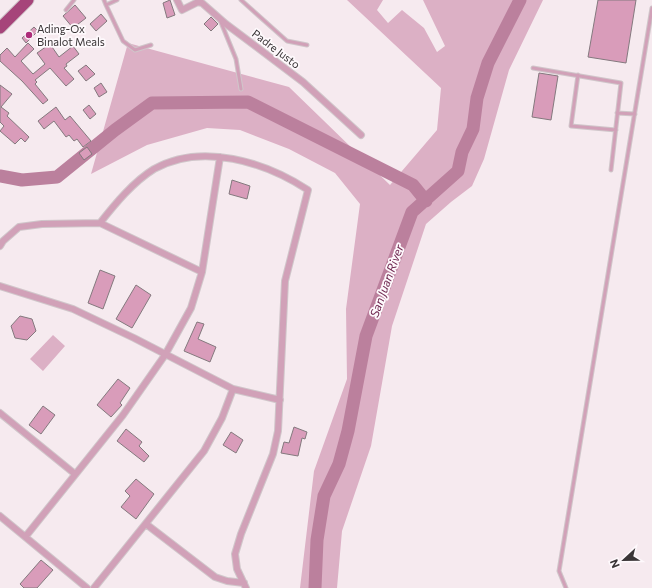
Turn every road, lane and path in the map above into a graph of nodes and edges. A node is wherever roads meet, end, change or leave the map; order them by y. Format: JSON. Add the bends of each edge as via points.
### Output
{"nodes":[{"id":1,"x":28,"y":0,"type":"edge"},
{"id":2,"x":74,"y":0,"type":"edge"},
{"id":3,"x":104,"y":0,"type":"edge"},
{"id":4,"x":117,"y":0,"type":"edge"},
{"id":5,"x":177,"y":0,"type":"edge"},
{"id":6,"x":241,"y":0,"type":"edge"},
{"id":7,"x":106,"y":5,"type":"junction"},
{"id":8,"x":652,"y":8,"type":"edge"},
{"id":9,"x":66,"y":10,"type":"dead end"},
{"id":10,"x":219,"y":18,"type":"junction"},
{"id":11,"x":0,"y":28,"type":"edge"},
{"id":12,"x":151,"y":44,"type":"dead end"},
{"id":13,"x":307,"y":45,"type":"dead end"},
{"id":14,"x":533,"y":68,"type":"dead end"},
{"id":15,"x":578,"y":75,"type":"junction"},
{"id":16,"x":241,"y":89,"type":"dead end"},
{"id":17,"x":617,"y":113,"type":"junction"},
{"id":18,"x":634,"y":114,"type":"junction"},
{"id":19,"x":616,"y":130,"type":"junction"},
{"id":20,"x":361,"y":135,"type":"dead end"},
{"id":21,"x":220,"y":157,"type":"junction"},
{"id":22,"x":611,"y":170,"type":"dead end"},
{"id":23,"x":100,"y":223,"type":"junction"},
{"id":24,"x":0,"y":246,"type":"edge"},
{"id":25,"x":202,"y":272,"type":"junction"},
{"id":26,"x":0,"y":286,"type":"edge"},
{"id":27,"x":165,"y":355,"type":"junction"},
{"id":28,"x":233,"y":389,"type":"junction"},
{"id":29,"x":280,"y":400,"type":"junction"},
{"id":30,"x":0,"y":413,"type":"edge"},
{"id":31,"x":75,"y":474,"type":"junction"},
{"id":32,"x":0,"y":516,"type":"edge"},
{"id":33,"x":146,"y":524,"type":"junction"},
{"id":34,"x":26,"y":536,"type":"junction"},
{"id":35,"x":245,"y":585,"type":"edge"},
{"id":36,"x":86,"y":588,"type":"edge"},
{"id":37,"x":94,"y":588,"type":"edge"},
{"id":38,"x":566,"y":588,"type":"edge"}],
"edges":[{"from":1,"to":11,"type":"highway"},
{"from":2,"to":9,"type":"lane"},
{"from":3,"to":7,"type":"lane"},
{"from":4,"to":7,"type":"lane"},
{"from":5,"to":10,"type":"street","name":"Padre Justo","via":[[182,10],[198,2]]},
{"from":6,"to":13,"type":"lane","via":[[287,41]]},
{"from":7,"to":12,"type":"lane","via":[[123,41],[135,50]]},
{"from":8,"to":18,"type":"lane"},
{"from":10,"to":16,"type":"lane","via":[[236,59]]},
{"from":10,"to":20,"type":"street","name":"Padre Justo","via":[[303,82]]},
{"from":14,"to":15,"type":"lane"},
{"from":15,"to":17,"type":"lane","via":[[621,83]]},
{"from":15,"to":19,"type":"lane","via":[[571,126]]},
{"from":17,"to":18,"type":"lane"},
{"from":17,"to":19,"type":"lane"},
{"from":18,"to":38,"type":"lane","via":[[559,571]]},
{"from":19,"to":22,"type":"lane"},
{"from":21,"to":23,"type":"street","via":[[179,159],[154,170],[117,202]]},
{"from":21,"to":25,"type":"street"},
{"from":21,"to":29,"type":"street","via":[[260,166],[288,177],[308,190],[285,281]]},
{"from":23,"to":24,"type":"street","via":[[19,227]]},
{"from":23,"to":25,"type":"street"},
{"from":25,"to":27,"type":"street","via":[[191,308]]},
{"from":26,"to":27,"type":"street","via":[[73,309]]},
{"from":27,"to":28,"type":"street"},
{"from":27,"to":31,"type":"street","via":[[123,415]]},
{"from":28,"to":29,"type":"street"},
{"from":28,"to":33,"type":"street","via":[[222,418],[204,451]]},
{"from":29,"to":35,"type":"street","via":[[278,431],[273,454],[235,554],[237,569]]},
{"from":30,"to":31,"type":"street"},
{"from":31,"to":34,"type":"street"},
{"from":32,"to":34,"type":"street"},
{"from":33,"to":35,"type":"street","via":[[215,577]]},
{"from":33,"to":37,"type":"street"},
{"from":34,"to":36,"type":"street"}]}
